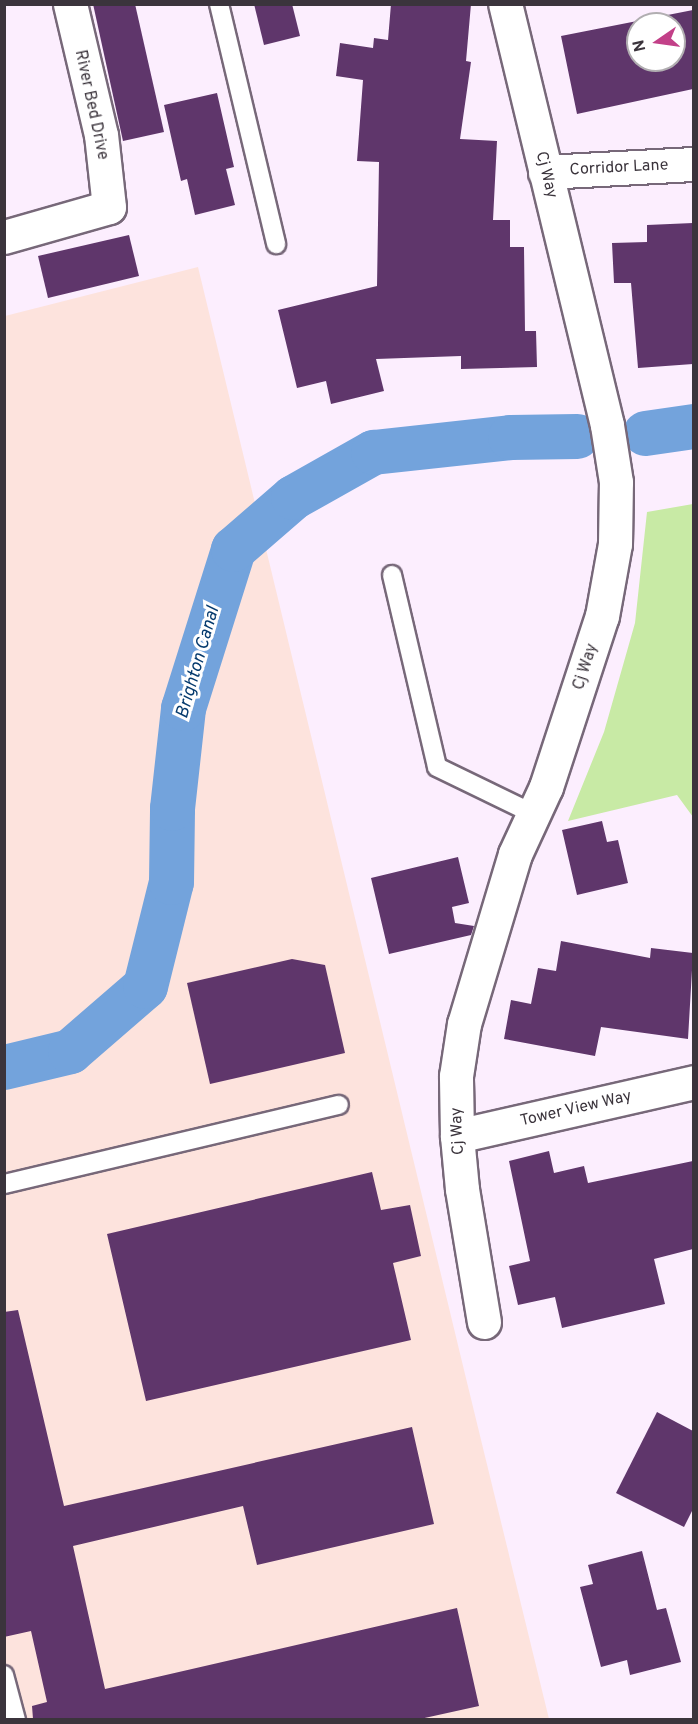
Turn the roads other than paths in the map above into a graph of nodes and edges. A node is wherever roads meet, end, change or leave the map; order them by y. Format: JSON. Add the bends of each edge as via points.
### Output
{"nodes":[{"id":1,"x":70,"y":4,"type":"edge"},
{"id":2,"x":219,"y":4,"type":"edge"},
{"id":3,"x":505,"y":4,"type":"edge"},
{"id":4,"x":693,"y":164,"type":"edge"},
{"id":5,"x":545,"y":172,"type":"junction"},
{"id":6,"x":4,"y":237,"type":"edge"},
{"id":7,"x":276,"y":244,"type":"dead end"},
{"id":8,"x":392,"y":575,"type":"dead end"},
{"id":9,"x":534,"y":814,"type":"junction"},
{"id":10,"x":693,"y":1082,"type":"edge"},
{"id":11,"x":339,"y":1105,"type":"dead end"},
{"id":12,"x":457,"y":1136,"type":"junction"},
{"id":13,"x":4,"y":1184,"type":"edge"},
{"id":14,"x":484,"y":1322,"type":"dead end"},
{"id":15,"x":4,"y":1675,"type":"edge"},
{"id":16,"x":16,"y":1719,"type":"edge"}],
"edges":[{"from":1,"to":6,"type":"street","name":"River Bed Drive","via":[[100,135],[108,207]]},
{"from":2,"to":7,"type":"lane"},
{"from":3,"to":5,"type":"street","name":"Cj Way"},
{"from":4,"to":5,"type":"street","name":"Corridor Lane"},
{"from":5,"to":9,"type":"street","name":"Cj Way","via":[[607,425],[616,482],[615,544],[602,616]]},
{"from":8,"to":9,"type":"lane","via":[[437,767]]},
{"from":9,"to":12,"type":"street","name":"Cj Way","via":[[515,854],[464,1024],[456,1076]]},
{"from":10,"to":12,"type":"street","name":"Tower View Way"},
{"from":11,"to":13,"type":"lane"},
{"from":12,"to":14,"type":"street","name":"Cj Way"},
{"from":15,"to":16,"type":"lane"}]}
